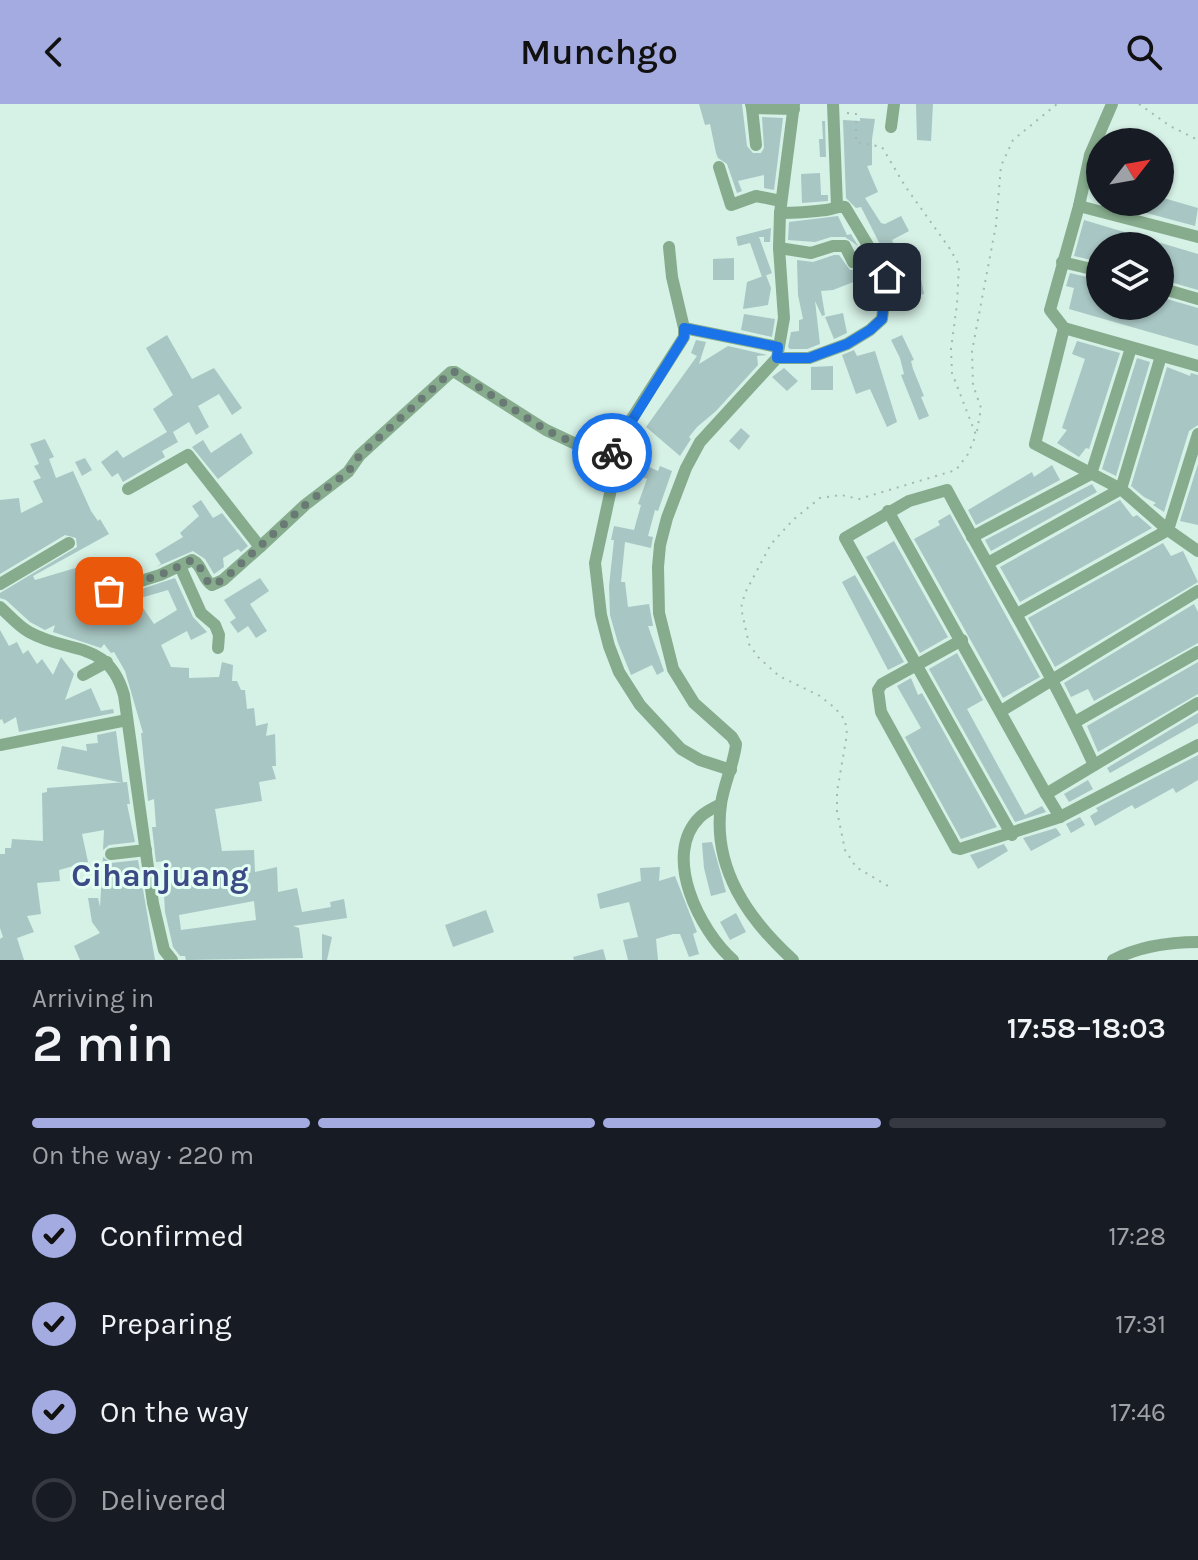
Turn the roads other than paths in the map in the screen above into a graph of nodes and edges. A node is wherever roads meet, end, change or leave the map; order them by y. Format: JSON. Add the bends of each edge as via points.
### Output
{"nodes":[{"id":1,"x":894,"y":104,"type":"edge"},
{"id":2,"x":1112,"y":104,"type":"edge"},
{"id":3,"x":752,"y":106,"type":"edge"},
{"id":4,"x":794,"y":106,"type":"edge"},
{"id":5,"x":833,"y":108,"type":"edge"},
{"id":6,"x":891,"y":127,"type":"dead end"},
{"id":7,"x":756,"y":145,"type":"dead end"},
{"id":8,"x":719,"y":167,"type":"dead end"},
{"id":9,"x":837,"y":206,"type":"junction"},
{"id":10,"x":1079,"y":206,"type":"junction"},
{"id":11,"x":780,"y":207,"type":"junction"},
{"id":12,"x":1198,"y":237,"type":"edge"},
{"id":13,"x":669,"y":247,"type":"dead end"},
{"id":14,"x":779,"y":248,"type":"junction"},
{"id":15,"x":876,"y":259,"type":"junction"},
{"id":16,"x":1062,"y":262,"type":"junction"},
{"id":17,"x":1086,"y":268,"type":"edge"},
{"id":18,"x":1174,"y":292,"type":"edge"},
{"id":19,"x":1198,"y":299,"type":"edge"},
{"id":20,"x":684,"y":328,"type":"junction"},
{"id":21,"x":1064,"y":328,"type":"junction"},
{"id":22,"x":1131,"y":348,"type":"junction"},
{"id":23,"x":778,"y":353,"type":"junction"},
{"id":24,"x":1161,"y":356,"type":"junction"},
{"id":25,"x":1198,"y":366,"type":"edge"},
{"id":26,"x":1198,"y":434,"type":"edge"},
{"id":27,"x":611,"y":456,"type":"junction"},
{"id":28,"x":1091,"y":474,"type":"junction"},
{"id":29,"x":128,"y":489,"type":"dead end"},
{"id":30,"x":1121,"y":489,"type":"junction"},
{"id":31,"x":888,"y":511,"type":"junction"},
{"id":32,"x":1168,"y":530,"type":"junction"},
{"id":33,"x":972,"y":537,"type":"junction"},
{"id":34,"x":69,"y":543,"type":"dead end"},
{"id":35,"x":260,"y":547,"type":"junction"},
{"id":36,"x":1198,"y":551,"type":"edge"},
{"id":37,"x":988,"y":563,"type":"junction"},
{"id":38,"x":180,"y":566,"type":"junction"},
{"id":39,"x":0,"y":584,"type":"edge"},
{"id":40,"x":109,"y":591,"type":"dead end"},
{"id":41,"x":1198,"y":591,"type":"edge"},
{"id":42,"x":0,"y":607,"type":"edge"},
{"id":43,"x":1017,"y":614,"type":"junction"},
{"id":44,"x":962,"y":640,"type":"junction"},
{"id":45,"x":218,"y":648,"type":"dead end"},
{"id":46,"x":1198,"y":652,"type":"edge"},
{"id":47,"x":107,"y":662,"type":"junction"},
{"id":48,"x":915,"y":665,"type":"junction"},
{"id":49,"x":83,"y":675,"type":"dead end"},
{"id":50,"x":1052,"y":680,"type":"junction"},
{"id":51,"x":1198,"y":703,"type":"edge"},
{"id":52,"x":1001,"y":711,"type":"junction"},
{"id":53,"x":127,"y":720,"type":"junction"},
{"id":54,"x":1075,"y":722,"type":"junction"},
{"id":55,"x":0,"y":745,"type":"edge"},
{"id":56,"x":1198,"y":745,"type":"edge"},
{"id":57,"x":1094,"y":765,"type":"junction"},
{"id":58,"x":731,"y":770,"type":"junction"},
{"id":59,"x":1046,"y":794,"type":"junction"},
{"id":60,"x":721,"y":804,"type":"junction"},
{"id":61,"x":1060,"y":817,"type":"junction"},
{"id":62,"x":1012,"y":835,"type":"junction"},
{"id":63,"x":146,"y":850,"type":"junction"},
{"id":64,"x":111,"y":854,"type":"dead end"},
{"id":65,"x":1198,"y":942,"type":"edge"},
{"id":66,"x":170,"y":959,"type":"edge"},
{"id":67,"x":733,"y":960,"type":"edge"},
{"id":68,"x":793,"y":960,"type":"edge"},
{"id":69,"x":1113,"y":960,"type":"edge"}],
"edges":[{"from":1,"to":6,"type":"street"},
{"from":2,"to":10,"type":"street","via":[[1090,155]]},
{"from":3,"to":4,"type":"street"},
{"from":3,"to":7,"type":"street"},
{"from":4,"to":11,"type":"street"},
{"from":5,"to":9,"type":"street"},
{"from":8,"to":11,"type":"street","via":[[731,205],[756,196]]},
{"from":9,"to":11,"type":"street","via":[[803,213]]},
{"from":9,"to":15,"type":"street","via":[[849,212]]},
{"from":10,"to":12,"type":"street"},
{"from":10,"to":16,"type":"street"},
{"from":11,"to":14,"type":"street"},
{"from":13,"to":20,"type":"street"},
{"from":14,"to":15,"type":"street","via":[[811,253],[845,246],[853,262]]},
{"from":14,"to":23,"type":"street","via":[[784,318]]},
{"from":15,"to":23,"type":"street","via":[[887,277],[882,319],[876,326],[809,358]]},
{"from":16,"to":17,"type":"street"},
{"from":16,"to":21,"type":"street","via":[[1050,310]]},
{"from":18,"to":19,"type":"street"},
{"from":20,"to":23,"type":"street"},
{"from":20,"to":27,"type":"street","via":[[684,337]]},
{"from":21,"to":22,"type":"street"},
{"from":21,"to":28,"type":"street","via":[[1035,444]]},
{"from":22,"to":24,"type":"street"},
{"from":22,"to":28,"type":"street"},
{"from":23,"to":58,"type":"street","via":[[700,442],[678,486],[660,545],[659,613],[673,669],[694,703],[734,740]]},
{"from":24,"to":25,"type":"street"},
{"from":24,"to":30,"type":"street"},
{"from":26,"to":32,"type":"street"},
{"from":27,"to":35,"type":"street","via":[[546,430],[451,372],[348,472]]},
{"from":27,"to":58,"type":"street","via":[[613,480],[595,563],[612,655],[640,705],[670,738],[700,760]]},
{"from":28,"to":30,"type":"street"},
{"from":28,"to":33,"type":"street"},
{"from":29,"to":35,"type":"street","via":[[188,455]]},
{"from":30,"to":32,"type":"street"},
{"from":30,"to":37,"type":"street"},
{"from":31,"to":33,"type":"street","via":[[947,490]]},
{"from":31,"to":44,"type":"street"},
{"from":31,"to":48,"type":"street","via":[[845,538]]},
{"from":32,"to":36,"type":"street"},
{"from":32,"to":43,"type":"street"},
{"from":33,"to":37,"type":"street"},
{"from":34,"to":39,"type":"street"},
{"from":35,"to":38,"type":"street","via":[[212,585],[195,561]]},
{"from":37,"to":43,"type":"street"},
{"from":38,"to":40,"type":"street"},
{"from":38,"to":45,"type":"street","via":[[201,613],[215,625]]},
{"from":41,"to":50,"type":"street"},
{"from":42,"to":47,"type":"street","via":[[27,631]]},
{"from":43,"to":50,"type":"street"},
{"from":44,"to":48,"type":"street"},
{"from":44,"to":52,"type":"street"},
{"from":46,"to":54,"type":"street"},
{"from":47,"to":49,"type":"street"},
{"from":47,"to":53,"type":"street","via":[[120,680]]},
{"from":48,"to":62,"type":"street"},
{"from":48,"to":62,"type":"street","via":[[882,684],[881,712],[954,845],[960,849]]},
{"from":50,"to":52,"type":"street"},
{"from":50,"to":54,"type":"street"},
{"from":51,"to":57,"type":"street"},
{"from":52,"to":59,"type":"street"},
{"from":53,"to":55,"type":"street"},
{"from":53,"to":63,"type":"street"},
{"from":54,"to":57,"type":"street"},
{"from":56,"to":61,"type":"street"},
{"from":57,"to":59,"type":"street"},
{"from":58,"to":60,"type":"street"},
{"from":59,"to":61,"type":"street"},
{"from":60,"to":67,"type":"street","via":[[694,824],[684,872],[690,898]]},
{"from":60,"to":68,"type":"street","via":[[720,840],[731,883]]},
{"from":61,"to":62,"type":"street"},
{"from":63,"to":64,"type":"street"},
{"from":63,"to":66,"type":"street","via":[[159,933]]},
{"from":65,"to":69,"type":"street"}]}
